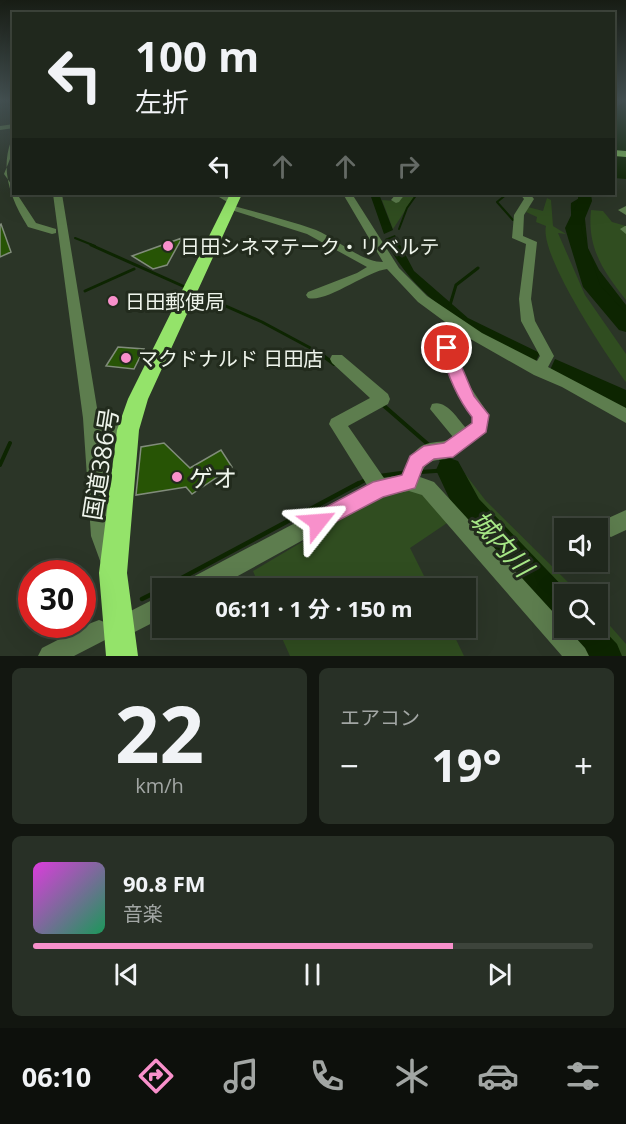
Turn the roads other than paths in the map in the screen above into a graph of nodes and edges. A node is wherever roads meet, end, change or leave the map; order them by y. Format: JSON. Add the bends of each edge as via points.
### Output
{"nodes":[{"id":1,"x":12,"y":145,"type":"edge"},
{"id":2,"x":6,"y":165,"type":"edge"},
{"id":3,"x":12,"y":193,"type":"edge"},
{"id":4,"x":13,"y":195,"type":"edge"},
{"id":5,"x":57,"y":195,"type":"edge"},
{"id":6,"x":349,"y":195,"type":"edge"},
{"id":7,"x":526,"y":195,"type":"edge"},
{"id":8,"x":233,"y":201,"type":"edge"},
{"id":9,"x":52,"y":231,"type":"dead end"},
{"id":10,"x":390,"y":265,"type":"junction"},
{"id":11,"x":375,"y":267,"type":"junction"},
{"id":12,"x":312,"y":295,"type":"dead end"},
{"id":13,"x":464,"y":331,"type":"junction"},
{"id":14,"x":337,"y":359,"type":"dead end"},
{"id":15,"x":539,"y":371,"type":"junction"},
{"id":16,"x":438,"y":409,"type":"dead end"},
{"id":17,"x":626,"y":416,"type":"edge"},
{"id":18,"x":91,"y":418,"type":"junction"},
{"id":19,"x":128,"y":430,"type":"junction"},
{"id":20,"x":465,"y":438,"type":"junction"},
{"id":21,"x":375,"y":480,"type":"junction"},
{"id":22,"x":409,"y":482,"type":"junction"},
{"id":23,"x":113,"y":573,"type":"junction"},
{"id":24,"x":212,"y":578,"type":"edge"},
{"id":25,"x":152,"y":611,"type":"edge"},
{"id":26,"x":109,"y":630,"type":"junction"},
{"id":27,"x":50,"y":656,"type":"edge"},
{"id":28,"x":122,"y":656,"type":"edge"},
{"id":29,"x":577,"y":656,"type":"edge"}],
"edges":[{"from":1,"to":2,"type":"street"},
{"from":2,"to":3,"type":"street","via":[[0,174]]},
{"from":4,"to":9,"type":"street","via":[[32,225]]},
{"from":5,"to":18,"type":"street"},
{"from":6,"to":10,"type":"street"},
{"from":7,"to":15,"type":"street","via":[[529,199],[519,215],[517,238],[532,242],[525,299],[528,321],[547,356]]},
{"from":8,"to":11,"type":"street","via":[[335,244]]},
{"from":8,"to":19,"type":"highway","name":"国道386号","via":[[138,399]]},
{"from":10,"to":11,"type":"street"},
{"from":10,"to":13,"type":"street","via":[[425,303]]},
{"from":11,"to":12,"type":"street"},
{"from":13,"to":15,"type":"street"},
{"from":13,"to":20,"type":"street","via":[[447,348],[469,401],[481,415],[480,427]]},
{"from":14,"to":21,"type":"street","via":[[379,402],[337,424]]},
{"from":15,"to":17,"type":"street","via":[[602,400]]},
{"from":16,"to":20,"type":"street"},
{"from":18,"to":19,"type":"street","via":[[114,430]]},
{"from":18,"to":23,"type":"street","via":[[101,536]]},
{"from":19,"to":23,"type":"highway","name":"国道386号"},
{"from":20,"to":22,"type":"street","via":[[446,451],[430,451],[416,462]]},
{"from":21,"to":22,"type":"street"},
{"from":21,"to":24,"type":"street"},
{"from":22,"to":29,"type":"street","via":[[428,488]]},
{"from":23,"to":26,"type":"highway","name":"国道386号"},
{"from":25,"to":26,"type":"street"},
{"from":26,"to":27,"type":"street"},
{"from":26,"to":28,"type":"highway","name":"国道386号"}]}
